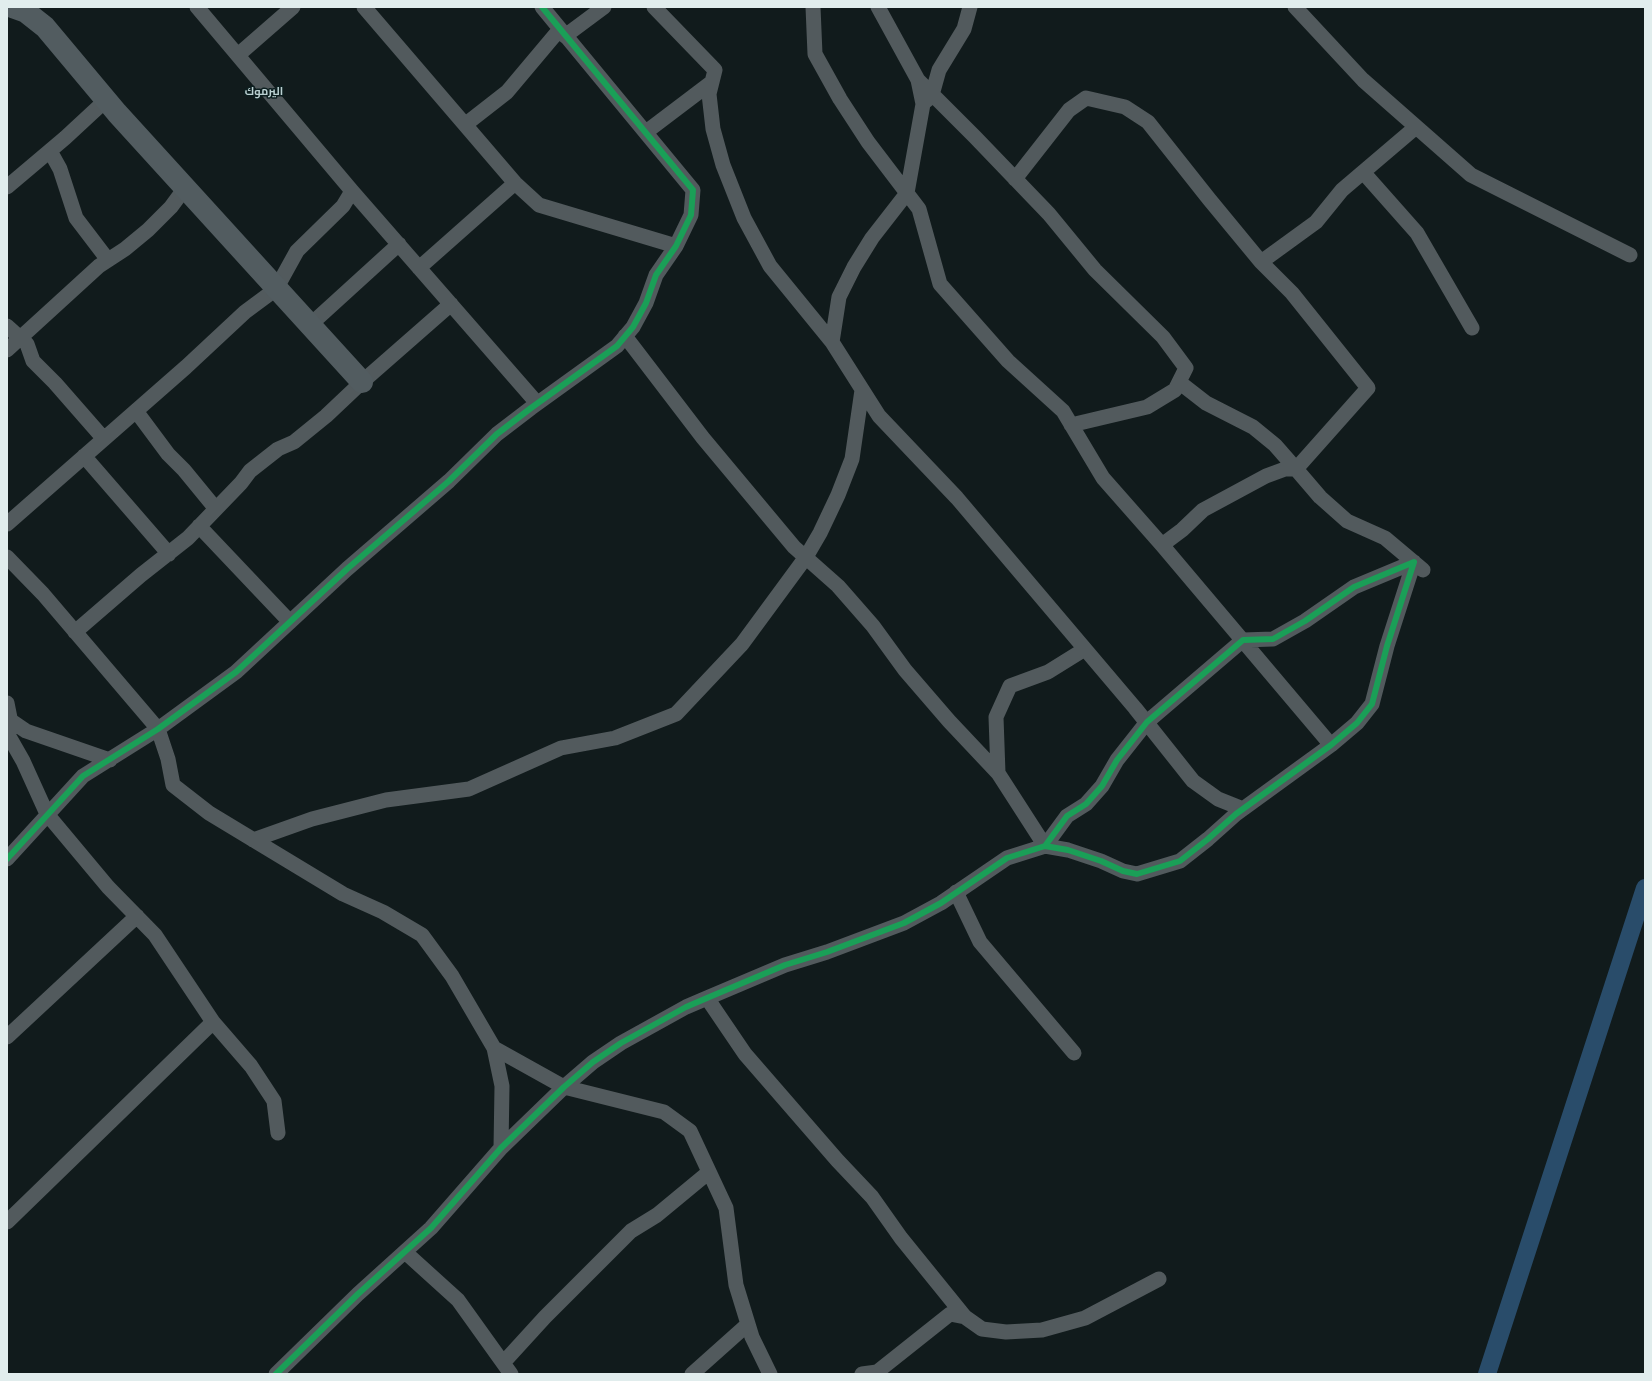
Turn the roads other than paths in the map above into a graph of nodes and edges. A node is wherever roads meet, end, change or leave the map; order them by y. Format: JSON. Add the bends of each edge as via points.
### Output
{"nodes":[{"id":1,"x":13,"y":7,"type":"edge"},
{"id":2,"x":197,"y":7,"type":"edge"},
{"id":3,"x":293,"y":7,"type":"edge"},
{"id":4,"x":364,"y":7,"type":"edge"},
{"id":5,"x":542,"y":7,"type":"edge"},
{"id":6,"x":604,"y":7,"type":"edge"},
{"id":7,"x":654,"y":7,"type":"edge"},
{"id":8,"x":813,"y":7,"type":"edge"},
{"id":9,"x":878,"y":7,"type":"edge"},
{"id":10,"x":970,"y":7,"type":"edge"},
{"id":11,"x":1295,"y":7,"type":"edge"},
{"id":12,"x":7,"y":16,"type":"edge"},
{"id":13,"x":563,"y":33,"type":"junction"},
{"id":14,"x":238,"y":55,"type":"junction"},
{"id":15,"x":712,"y":82,"type":"junction"},
{"id":16,"x":928,"y":99,"type":"junction"},
{"id":17,"x":106,"y":100,"type":"junction"},
{"id":18,"x":466,"y":124,"type":"junction"},
{"id":19,"x":1416,"y":127,"type":"junction"},
{"id":20,"x":646,"y":132,"type":"junction"},
{"id":21,"x":50,"y":151,"type":"junction"},
{"id":22,"x":1363,"y":172,"type":"junction"},
{"id":23,"x":1016,"y":179,"type":"junction"},
{"id":24,"x":516,"y":183,"type":"junction"},
{"id":25,"x":7,"y":187,"type":"edge"},
{"id":26,"x":185,"y":188,"type":"junction"},
{"id":27,"x":352,"y":191,"type":"junction"},
{"id":28,"x":907,"y":193,"type":"junction"},
{"id":29,"x":399,"y":244,"type":"junction"},
{"id":30,"x":676,"y":246,"type":"junction"},
{"id":31,"x":1630,"y":255,"type":"dead end"},
{"id":32,"x":108,"y":260,"type":"junction"},
{"id":33,"x":1261,"y":262,"type":"junction"},
{"id":34,"x":419,"y":268,"type":"junction"},
{"id":35,"x":276,"y":289,"type":"junction"},
{"id":36,"x":451,"y":304,"type":"junction"},
{"id":37,"x":310,"y":325,"type":"junction"},
{"id":38,"x":7,"y":326,"type":"edge"},
{"id":39,"x":1472,"y":328,"type":"dead end"},
{"id":40,"x":625,"y":336,"type":"junction"},
{"id":41,"x":22,"y":338,"type":"junction"},
{"id":42,"x":832,"y":342,"type":"junction"},
{"id":43,"x":7,"y":350,"type":"edge"},
{"id":44,"x":362,"y":382,"type":"junction"},
{"id":45,"x":1179,"y":382,"type":"junction"},
{"id":46,"x":862,"y":390,"type":"junction"},
{"id":47,"x":537,"y":403,"type":"junction"},
{"id":48,"x":136,"y":411,"type":"junction"},
{"id":49,"x":1071,"y":425,"type":"junction"},
{"id":50,"x":104,"y":439,"type":"junction"},
{"id":51,"x":84,"y":456,"type":"junction"},
{"id":52,"x":1296,"y":469,"type":"junction"},
{"id":53,"x":216,"y":509,"type":"junction"},
{"id":54,"x":7,"y":524,"type":"edge"},
{"id":55,"x":199,"y":526,"type":"junction"},
{"id":56,"x":1162,"y":545,"type":"junction"},
{"id":57,"x":169,"y":554,"type":"junction"},
{"id":58,"x":7,"y":557,"type":"edge"},
{"id":59,"x":806,"y":557,"type":"junction"},
{"id":60,"x":1418,"y":566,"type":"junction"},
{"id":61,"x":290,"y":622,"type":"junction"},
{"id":62,"x":75,"y":632,"type":"junction"},
{"id":63,"x":1243,"y":640,"type":"junction"},
{"id":64,"x":1085,"y":649,"type":"junction"},
{"id":65,"x":7,"y":704,"type":"edge"},
{"id":66,"x":1147,"y":722,"type":"junction"},
{"id":67,"x":8,"y":724,"type":"edge"},
{"id":68,"x":158,"y":729,"type":"junction"},
{"id":69,"x":1331,"y":745,"type":"junction"},
{"id":70,"x":110,"y":760,"type":"junction"},
{"id":71,"x":998,"y":773,"type":"junction"},
{"id":72,"x":1243,"y":809,"type":"junction"},
{"id":73,"x":47,"y":814,"type":"junction"},
{"id":74,"x":253,"y":840,"type":"junction"},
{"id":75,"x":1045,"y":846,"type":"junction"},
{"id":76,"x":7,"y":860,"type":"edge"},
{"id":77,"x":956,"y":892,"type":"junction"},
{"id":78,"x":137,"y":916,"type":"junction"},
{"id":79,"x":707,"y":998,"type":"junction"},
{"id":80,"x":214,"y":1022,"type":"junction"},
{"id":81,"x":7,"y":1038,"type":"edge"},
{"id":82,"x":494,"y":1048,"type":"junction"},
{"id":83,"x":1074,"y":1053,"type":"dead end"},
{"id":84,"x":564,"y":1086,"type":"junction"},
{"id":85,"x":278,"y":1133,"type":"dead end"},
{"id":86,"x":501,"y":1148,"type":"junction"},
{"id":87,"x":709,"y":1172,"type":"junction"},
{"id":88,"x":7,"y":1222,"type":"edge"},
{"id":89,"x":404,"y":1252,"type":"junction"},
{"id":90,"x":1159,"y":1279,"type":"dead end"},
{"id":91,"x":965,"y":1317,"type":"junction"},
{"id":92,"x":748,"y":1324,"type":"junction"},
{"id":93,"x":507,"y":1368,"type":"edge"},
{"id":94,"x":276,"y":1374,"type":"edge"},
{"id":95,"x":692,"y":1374,"type":"edge"},
{"id":96,"x":770,"y":1374,"type":"edge"},
{"id":97,"x":862,"y":1374,"type":"edge"}],
"edges":[{"from":1,"to":12,"type":"street"},
{"from":1,"to":17,"type":"street","via":[[26,12],[45,27]]},
{"from":2,"to":14,"type":"street"},
{"from":3,"to":14,"type":"street"},
{"from":4,"to":18,"type":"street"},
{"from":5,"to":13,"type":"street"},
{"from":6,"to":13,"type":"street"},
{"from":7,"to":15,"type":"street","via":[[715,70]]},
{"from":8,"to":28,"type":"street","via":[[816,54],[840,99],[868,142]]},
{"from":9,"to":16,"type":"street"},
{"from":10,"to":16,"type":"street","via":[[964,29],[939,70]]},
{"from":11,"to":19,"type":"street","via":[[1363,80]]},
{"from":13,"to":18,"type":"street","via":[[507,92]]},
{"from":13,"to":20,"type":"street"},
{"from":14,"to":27,"type":"street"},
{"from":15,"to":20,"type":"street"},
{"from":15,"to":42,"type":"street","via":[[709,94],[713,129],[723,165],[744,218],[770,266]]},
{"from":16,"to":23,"type":"street"},
{"from":16,"to":28,"type":"street","via":[[916,139]]},
{"from":17,"to":21,"type":"street"},
{"from":17,"to":26,"type":"street"},
{"from":18,"to":24,"type":"street"},
{"from":19,"to":22,"type":"street"},
{"from":19,"to":31,"type":"street","via":[[1471,175]]},
{"from":20,"to":30,"type":"street","via":[[693,190],[691,215]]},
{"from":21,"to":25,"type":"street"},
{"from":21,"to":32,"type":"street","via":[[60,169],[76,218]]},
{"from":22,"to":33,"type":"street","via":[[1342,190],[1316,222]]},
{"from":22,"to":39,"type":"street","via":[[1417,233]]},
{"from":23,"to":33,"type":"street","via":[[1069,110],[1086,98],[1125,107],[1148,122]]},
{"from":23,"to":45,"type":"street","via":[[1095,270],[1163,337],[1186,368]]},
{"from":24,"to":30,"type":"street","via":[[539,205]]},
{"from":24,"to":34,"type":"street"},
{"from":26,"to":32,"type":"street","via":[[171,207],[148,230]]},
{"from":26,"to":35,"type":"street"},
{"from":27,"to":29,"type":"street"},
{"from":27,"to":35,"type":"street","via":[[342,206],[297,251]]},
{"from":28,"to":42,"type":"street","via":[[872,238],[839,296]]},
{"from":28,"to":49,"type":"street","via":[[919,209],[940,284],[1008,361],[1063,411]]},
{"from":29,"to":34,"type":"street"},
{"from":29,"to":37,"type":"street"},
{"from":30,"to":40,"type":"street","via":[[656,276],[646,304]]},
{"from":32,"to":41,"type":"street","via":[[44,315]]},
{"from":33,"to":52,"type":"street","via":[[1292,293],[1368,388]]},
{"from":34,"to":36,"type":"street"},
{"from":35,"to":37,"type":"street"},
{"from":35,"to":48,"type":"street","via":[[245,312]]},
{"from":36,"to":44,"type":"street"},
{"from":36,"to":47,"type":"street"},
{"from":37,"to":44,"type":"street"},
{"from":38,"to":41,"type":"street"},
{"from":40,"to":47,"type":"street","via":[[617,346]]},
{"from":40,"to":59,"type":"street","via":[[703,438],[794,547]]},
{"from":41,"to":43,"type":"street"},
{"from":41,"to":50,"type":"street","via":[[33,361]]},
{"from":42,"to":46,"type":"street"},
{"from":44,"to":53,"type":"street","via":[[294,442],[278,449],[250,471]]},
{"from":45,"to":49,"type":"street","via":[[1176,390],[1146,407]]},
{"from":45,"to":52,"type":"street","via":[[1206,403],[1253,427]]},
{"from":46,"to":59,"type":"street","via":[[852,459],[838,495]]},
{"from":46,"to":64,"type":"street","via":[[879,416],[956,498]]},
{"from":47,"to":61,"type":"street","via":[[497,434],[449,481]]},
{"from":48,"to":50,"type":"street"},
{"from":48,"to":53,"type":"street","via":[[168,454]]},
{"from":49,"to":56,"type":"street","via":[[1103,478]]},
{"from":50,"to":51,"type":"street"},
{"from":51,"to":54,"type":"street"},
{"from":51,"to":57,"type":"street"},
{"from":52,"to":56,"type":"street","via":[[1285,469],[1266,476],[1203,510]]},
{"from":52,"to":60,"type":"street","via":[[1320,497],[1347,521],[1385,538]]},
{"from":53,"to":55,"type":"street"},
{"from":55,"to":57,"type":"street"},
{"from":55,"to":61,"type":"street"},
{"from":56,"to":63,"type":"street"},
{"from":57,"to":62,"type":"street"},
{"from":58,"to":62,"type":"street"},
{"from":59,"to":71,"type":"street","via":[[838,586],[905,670]]},
{"from":59,"to":74,"type":"street","via":[[742,644],[676,714],[615,738],[561,748],[469,789],[386,800],[312,819]]},
{"from":60,"to":63,"type":"street","via":[[1354,587],[1272,639]]},
{"from":60,"to":69,"type":"street","via":[[1387,646],[1372,704],[1357,723]]},
{"from":61,"to":68,"type":"street","via":[[236,672]]},
{"from":62,"to":68,"type":"street"},
{"from":63,"to":66,"type":"street"},
{"from":63,"to":69,"type":"street"},
{"from":64,"to":66,"type":"street"},
{"from":64,"to":71,"type":"street","via":[[1048,672],[1010,686],[996,717]]},
{"from":65,"to":67,"type":"street"},
{"from":66,"to":72,"type":"street","via":[[1193,781],[1218,799]]},
{"from":66,"to":75,"type":"street","via":[[1117,760],[1102,786],[1086,804],[1067,816]]},
{"from":67,"to":70,"type":"street"},
{"from":67,"to":73,"type":"street","via":[[15,748]]},
{"from":68,"to":70,"type":"street"},
{"from":68,"to":74,"type":"street","via":[[173,785],[209,813]]},
{"from":69,"to":72,"type":"street"},
{"from":70,"to":73,"type":"street","via":[[83,776]]},
{"from":71,"to":75,"type":"street"},
{"from":72,"to":75,"type":"street","via":[[1180,861],[1138,874],[1123,871],[1068,850]]},
{"from":73,"to":76,"type":"street"},
{"from":73,"to":78,"type":"street","via":[[108,887]]},
{"from":74,"to":82,"type":"street","via":[[343,894],[383,912],[422,935],[452,976]]},
{"from":75,"to":77,"type":"street","via":[[1007,858]]},
{"from":77,"to":79,"type":"street","via":[[904,923],[785,965]]},
{"from":77,"to":83,"type":"street","via":[[980,942]]},
{"from":78,"to":80,"type":"street","via":[[155,935]]},
{"from":78,"to":81,"type":"street"},
{"from":79,"to":84,"type":"street","via":[[621,1043]]},
{"from":79,"to":91,"type":"street","via":[[744,1054],[872,1197],[901,1238]]},
{"from":80,"to":85,"type":"street","via":[[251,1066],[274,1101]]},
{"from":80,"to":88,"type":"street"},
{"from":82,"to":84,"type":"street"},
{"from":82,"to":86,"type":"street","via":[[502,1086]]},
{"from":84,"to":86,"type":"street"},
{"from":84,"to":87,"type":"street","via":[[664,1112],[690,1131]]},
{"from":86,"to":89,"type":"street","via":[[431,1228]]},
{"from":87,"to":92,"type":"street","via":[[726,1208],[736,1285]]},
{"from":87,"to":93,"type":"street","via":[[657,1215],[631,1231],[545,1316]]},
{"from":89,"to":93,"type":"street","via":[[458,1300]]},
{"from":89,"to":94,"type":"street"},
{"from":90,"to":91,"type":"street","via":[[1085,1318],[1042,1330],[1006,1332],[982,1329]]},
{"from":91,"to":97,"type":"street","via":[[950,1314],[877,1372]]},
{"from":92,"to":95,"type":"street"},
{"from":92,"to":96,"type":"street"}]}
